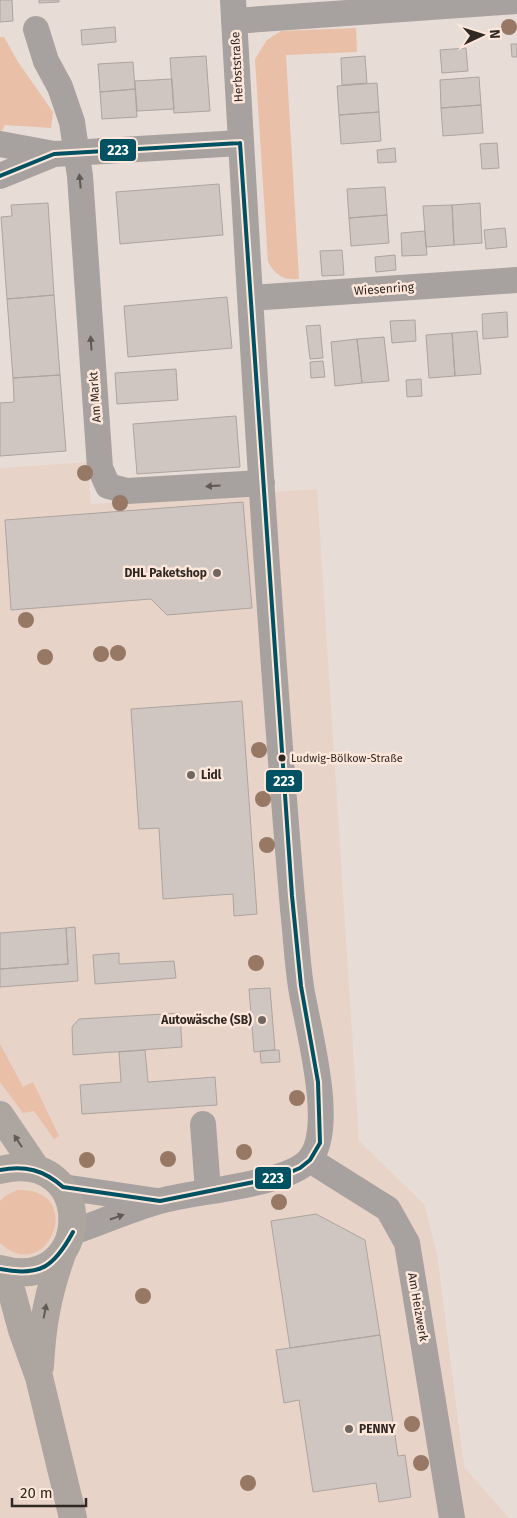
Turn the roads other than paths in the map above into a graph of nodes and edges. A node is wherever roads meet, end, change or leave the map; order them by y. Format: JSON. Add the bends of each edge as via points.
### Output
{"nodes":[{"id":1,"x":517,"y":1,"type":"edge"},
{"id":2,"x":234,"y":10,"type":"edge"},
{"id":3,"x":36,"y":29,"type":"dead end"},
{"id":4,"x":240,"y":143,"type":"junction"},
{"id":5,"x":0,"y":144,"type":"edge"},
{"id":6,"x":65,"y":154,"type":"junction"},
{"id":7,"x":0,"y":176,"type":"edge"},
{"id":8,"x":517,"y":280,"type":"edge"},
{"id":9,"x":250,"y":298,"type":"junction"},
{"id":10,"x":262,"y":483,"type":"junction"},
{"id":11,"x":0,"y":1115,"type":"edge"},
{"id":12,"x":202,"y":1124,"type":"dead end"},
{"id":13,"x":310,"y":1160,"type":"junction"},
{"id":14,"x":36,"y":1168,"type":"junction"},
{"id":15,"x":0,"y":1170,"type":"edge"},
{"id":16,"x":63,"y":1187,"type":"junction"},
{"id":17,"x":208,"y":1192,"type":"junction"},
{"id":18,"x":160,"y":1201,"type":"junction"},
{"id":19,"x":67,"y":1243,"type":"junction"},
{"id":20,"x":0,"y":1270,"type":"edge"},
{"id":21,"x":39,"y":1377,"type":"junction"},
{"id":22,"x":455,"y":1512,"type":"edge"},
{"id":23,"x":73,"y":1518,"type":"edge"}],
"edges":[{"from":1,"to":2,"type":"street","name":"Herbststraße"},
{"from":2,"to":4,"type":"street","name":"Herbststraße"},
{"from":3,"to":6,"type":"street","via":[[72,122]]},
{"from":4,"to":6,"type":"street"},
{"from":4,"to":9,"type":"street"},
{"from":5,"to":6,"type":"street"},
{"from":6,"to":7,"type":"street"},
{"from":10,"to":6,"type":"street","name":"Am Markt","one_way":true,"via":[[127,490],[108,486],[100,468],[80,176]]},
{"from":8,"to":9,"type":"street","name":"Wiesenring"},
{"from":9,"to":10,"type":"street"},
{"from":10,"to":13,"type":"street","via":[[295,932],[318,1082],[320,1143]]},
{"from":14,"to":11,"type":"main road","one_way":true},
{"from":12,"to":17,"type":"street"},
{"from":13,"to":17,"type":"street","via":[[279,1177]]},
{"from":13,"to":22,"type":"street","name":"Am Heizwerk","via":[[388,1209],[407,1243]]},
{"from":14,"to":15,"type":"main road","via":[[17,1166]]},
{"from":14,"to":16,"type":"main road","via":[[51,1175]]},
{"from":16,"to":18,"type":"street"},
{"from":16,"to":19,"type":"main road","via":[[73,1208]]},
{"from":17,"to":18,"type":"street"},
{"from":19,"to":18,"type":"street","one_way":true},
{"from":19,"to":20,"type":"main road","via":[[48,1266],[32,1272]]},
{"from":21,"to":19,"type":"main road","one_way":true,"via":[[42,1326],[49,1290]]},
{"from":20,"to":21,"type":"main road","via":[[12,1293]]},
{"from":21,"to":23,"type":"main road"}]}
